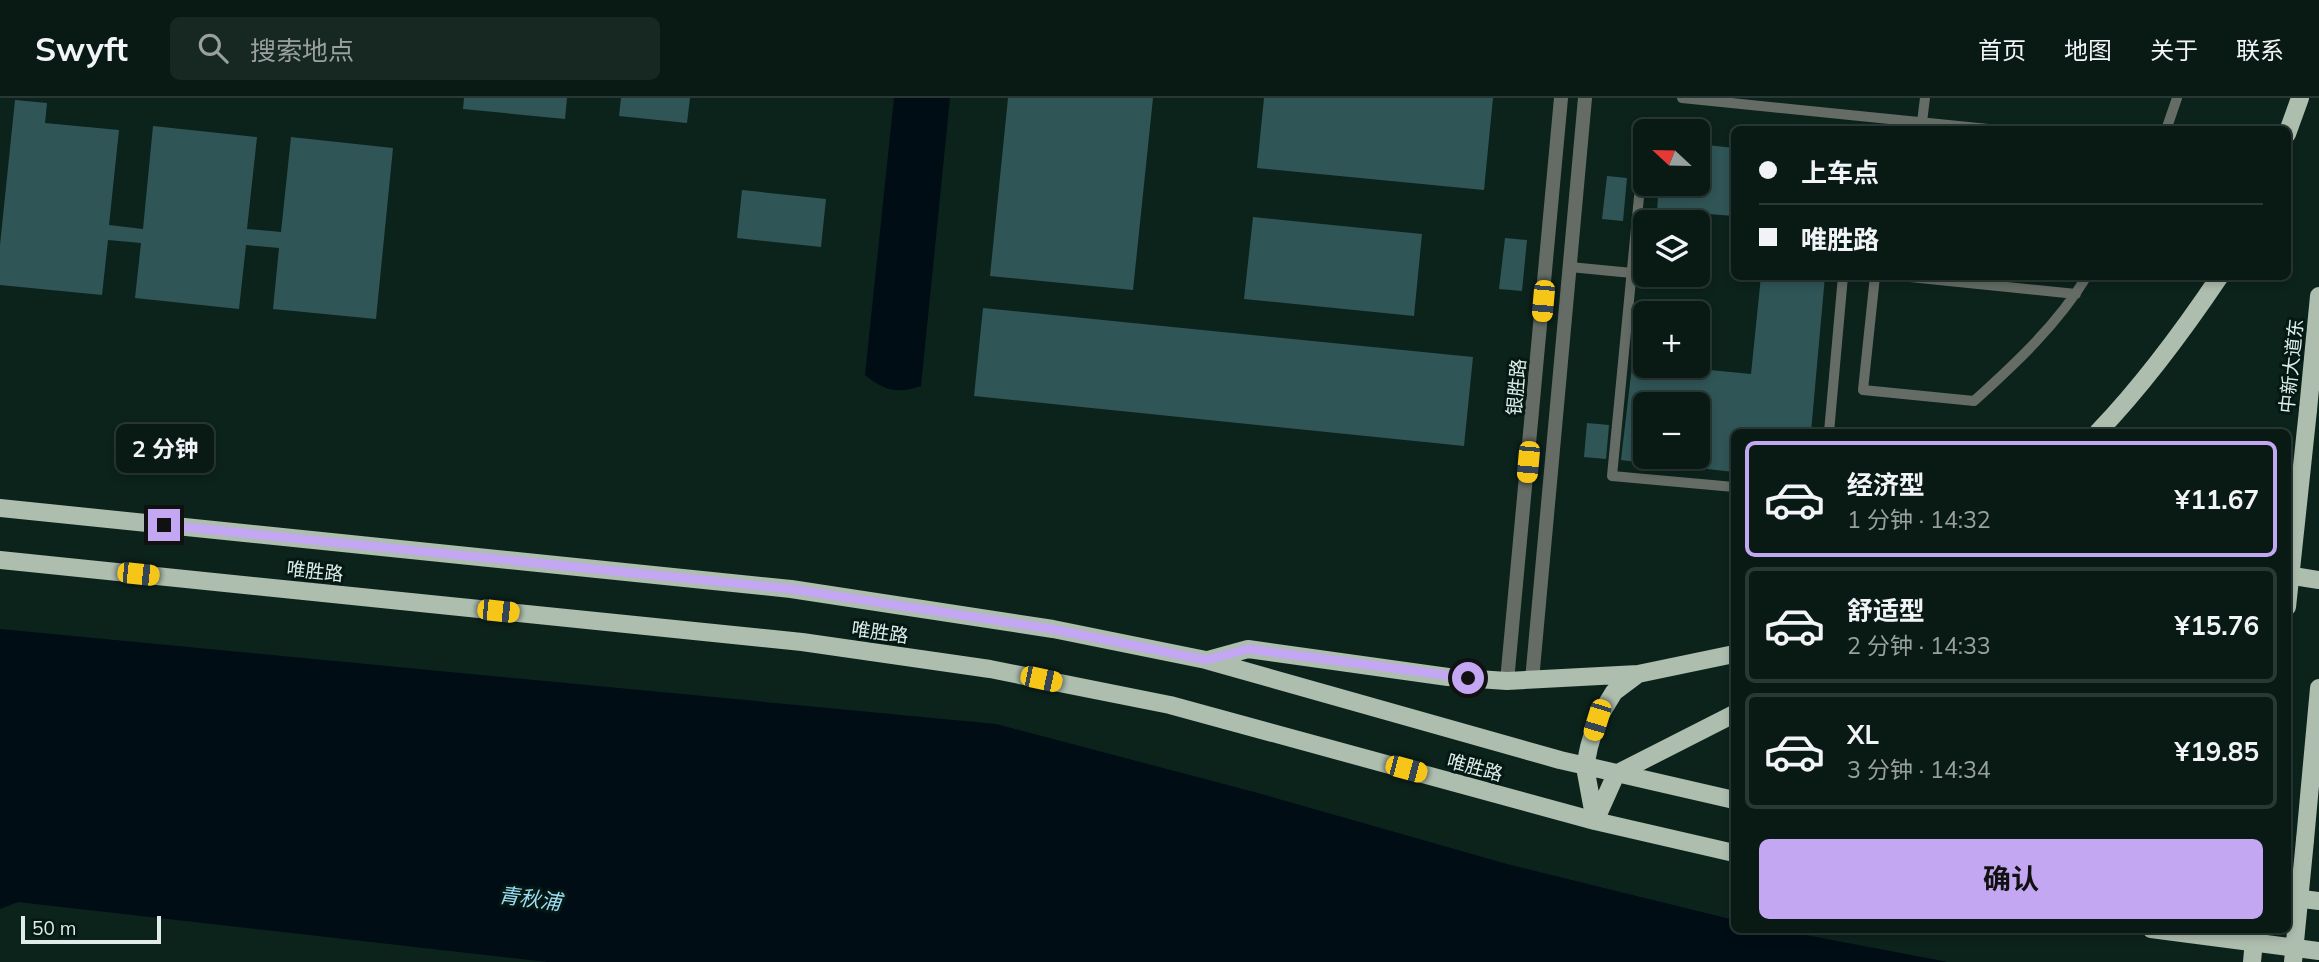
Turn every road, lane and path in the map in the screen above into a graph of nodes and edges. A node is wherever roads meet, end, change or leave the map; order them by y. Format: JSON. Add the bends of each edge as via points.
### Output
{"nodes":[{"id":1,"x":1561,"y":98,"type":"edge"},
{"id":2,"x":1585,"y":98,"type":"edge"},
{"id":3,"x":1682,"y":98,"type":"edge"},
{"id":4,"x":1925,"y":98,"type":"edge"},
{"id":5,"x":2177,"y":98,"type":"edge"},
{"id":6,"x":2300,"y":98,"type":"edge"},
{"id":7,"x":1700,"y":99,"type":"edge"},
{"id":8,"x":1922,"y":122,"type":"junction"},
{"id":9,"x":1888,"y":124,"type":"edge"},
{"id":10,"x":1960,"y":126,"type":"edge"},
{"id":11,"x":2167,"y":126,"type":"edge"},
{"id":12,"x":2290,"y":126,"type":"edge"},
{"id":13,"x":1639,"y":196,"type":"edge"},
{"id":14,"x":1570,"y":267,"type":"junction"},
{"id":15,"x":1632,"y":273,"type":"junction"},
{"id":16,"x":1843,"y":280,"type":"edge"},
{"id":17,"x":1875,"y":280,"type":"edge"},
{"id":18,"x":1939,"y":280,"type":"edge"},
{"id":19,"x":2085,"y":280,"type":"edge"},
{"id":20,"x":2217,"y":280,"type":"edge"},
{"id":21,"x":2076,"y":294,"type":"junction"},
{"id":22,"x":2319,"y":296,"type":"edge"},
{"id":23,"x":1829,"y":429,"type":"edge"},
{"id":24,"x":2101,"y":429,"type":"edge"},
{"id":25,"x":1731,"y":487,"type":"edge"},
{"id":26,"x":0,"y":508,"type":"edge"},
{"id":27,"x":0,"y":560,"type":"edge"},
{"id":28,"x":2291,"y":569,"type":"edge"},
{"id":29,"x":2291,"y":576,"type":"edge"},
{"id":30,"x":2319,"y":580,"type":"edge"},
{"id":31,"x":1731,"y":655,"type":"edge"},
{"id":32,"x":1206,"y":660,"type":"junction"},
{"id":33,"x":1638,"y":674,"type":"junction"},
{"id":34,"x":1532,"y":680,"type":"junction"},
{"id":35,"x":1507,"y":681,"type":"junction"},
{"id":36,"x":2319,"y":688,"type":"edge"},
{"id":37,"x":1731,"y":716,"type":"edge"},
{"id":38,"x":1585,"y":767,"type":"junction"},
{"id":39,"x":1616,"y":774,"type":"junction"},
{"id":40,"x":1731,"y":799,"type":"edge"},
{"id":41,"x":2319,"y":806,"type":"edge"},
{"id":42,"x":1595,"y":821,"type":"junction"},
{"id":43,"x":2305,"y":840,"type":"junction"},
{"id":44,"x":1731,"y":852,"type":"edge"},
{"id":45,"x":2291,"y":898,"type":"edge"},
{"id":46,"x":2319,"y":901,"type":"edge"},
{"id":47,"x":2182,"y":933,"type":"edge"},
{"id":48,"x":2255,"y":933,"type":"edge"},
{"id":49,"x":2319,"y":951,"type":"edge"},
{"id":50,"x":2252,"y":962,"type":"edge"},
{"id":51,"x":2293,"y":962,"type":"edge"}],
"edges":[{"from":1,"to":35,"type":"street","name":"银胜路"},
{"from":2,"to":14,"type":"street"},
{"from":3,"to":7,"type":"lane"},
{"from":4,"to":8,"type":"lane"},
{"from":5,"to":11,"type":"lane"},
{"from":6,"to":12,"type":"main road"},
{"from":7,"to":9,"type":"lane"},
{"from":8,"to":9,"type":"lane"},
{"from":8,"to":10,"type":"lane"},
{"from":13,"to":15,"type":"lane"},
{"from":14,"to":15,"type":"lane"},
{"from":14,"to":34,"type":"street"},
{"from":15,"to":25,"type":"lane","via":[[1612,476]]},
{"from":16,"to":23,"type":"lane"},
{"from":17,"to":21,"type":"lane","via":[[1863,390],[1974,401],[2026,354]]},
{"from":18,"to":21,"type":"lane"},
{"from":19,"to":21,"type":"lane"},
{"from":20,"to":24,"type":"main road","via":[[2131,398]]},
{"from":22,"to":28,"type":"main road","name":"中新大道东","bridge":true},
{"from":26,"to":32,"type":"main road","name":"唯胜路","via":[[791,589],[1052,629]]},
{"from":27,"to":42,"type":"main road","name":"唯胜路","via":[[802,642],[990,669],[1170,705]]},
{"from":29,"to":30,"type":"main road"},
{"from":31,"to":33,"type":"main road"},
{"from":32,"to":35,"type":"main road","via":[[1248,649]]},
{"from":32,"to":38,"type":"main road","name":"唯胜路"},
{"from":33,"to":34,"type":"main road"},
{"from":33,"to":38,"type":"main road","via":[[1614,692],[1597,720]]},
{"from":34,"to":35,"type":"main road"},
{"from":36,"to":43,"type":"main road"},
{"from":37,"to":39,"type":"main road"},
{"from":38,"to":39,"type":"main road","name":"唯胜路"},
{"from":38,"to":42,"type":"main road"},
{"from":39,"to":40,"type":"main road","name":"唯胜路"},
{"from":39,"to":42,"type":"main road"},
{"from":41,"to":43,"type":"main road"},
{"from":42,"to":44,"type":"main road","name":"唯胜路"},
{"from":43,"to":51,"type":"main road","bridge":true},
{"from":45,"to":46,"type":"main road"},
{"from":47,"to":49,"type":"main road"},
{"from":48,"to":50,"type":"main road","bridge":true}]}
